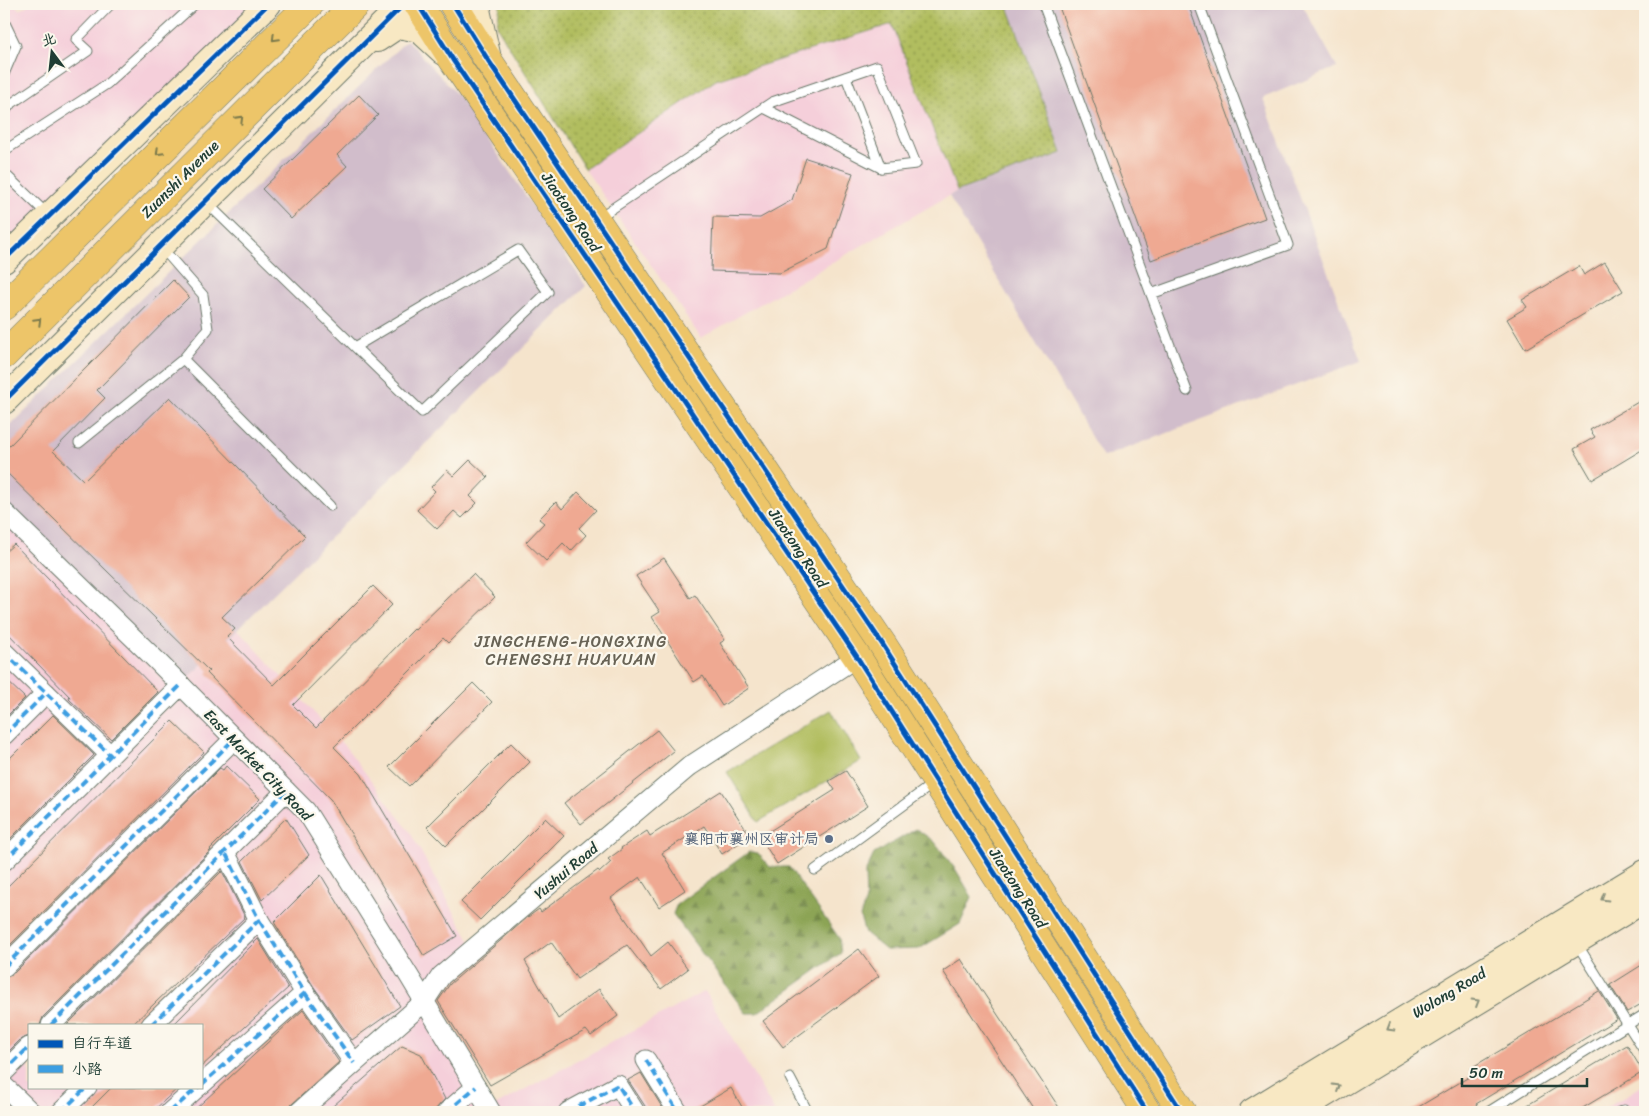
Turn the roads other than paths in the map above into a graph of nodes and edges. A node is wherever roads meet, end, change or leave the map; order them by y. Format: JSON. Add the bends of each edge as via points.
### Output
{"nodes":[{"id":1,"x":111,"y":4,"type":"edge"},
{"id":2,"x":195,"y":4,"type":"edge"},
{"id":3,"x":268,"y":4,"type":"edge"},
{"id":4,"x":310,"y":4,"type":"edge"},
{"id":5,"x":356,"y":4,"type":"edge"},
{"id":6,"x":404,"y":4,"type":"edge"},
{"id":7,"x":418,"y":4,"type":"edge"},
{"id":8,"x":453,"y":4,"type":"edge"},
{"id":9,"x":479,"y":4,"type":"edge"},
{"id":10,"x":1043,"y":4,"type":"edge"},
{"id":11,"x":1199,"y":4,"type":"edge"},
{"id":12,"x":4,"y":21,"type":"edge"},
{"id":13,"x":353,"y":54,"type":"junction"},
{"id":14,"x":453,"y":60,"type":"junction"},
{"id":15,"x":488,"y":60,"type":"junction"},
{"id":16,"x":4,"y":74,"type":"edge"},
{"id":17,"x":846,"y":77,"type":"junction"},
{"id":18,"x":764,"y":108,"type":"junction"},
{"id":19,"x":4,"y":116,"type":"edge"},
{"id":20,"x":4,"y":151,"type":"edge"},
{"id":21,"x":882,"y":168,"type":"junction"},
{"id":22,"x":4,"y":173,"type":"edge"},
{"id":23,"x":159,"y":201,"type":"junction"},
{"id":24,"x":205,"y":202,"type":"junction"},
{"id":25,"x":49,"y":216,"type":"junction"},
{"id":26,"x":595,"y":219,"type":"junction"},
{"id":27,"x":182,"y":223,"type":"junction"},
{"id":28,"x":70,"y":240,"type":"junction"},
{"id":29,"x":160,"y":246,"type":"junction"},
{"id":30,"x":4,"y":260,"type":"edge"},
{"id":31,"x":1151,"y":294,"type":"junction"},
{"id":32,"x":4,"y":306,"type":"edge"},
{"id":33,"x":355,"y":347,"type":"junction"},
{"id":34,"x":4,"y":355,"type":"edge"},
{"id":35,"x":183,"y":359,"type":"junction"},
{"id":36,"x":1187,"y":391,"type":"dead end"},
{"id":37,"x":4,"y":401,"type":"edge"},
{"id":38,"x":79,"y":443,"type":"dead end"},
{"id":39,"x":330,"y":506,"type":"dead end"},
{"id":40,"x":4,"y":512,"type":"edge"},
{"id":41,"x":4,"y":652,"type":"edge"},
{"id":42,"x":857,"y":657,"type":"junction"},
{"id":43,"x":181,"y":684,"type":"junction"},
{"id":44,"x":46,"y":693,"type":"junction"},
{"id":45,"x":4,"y":735,"type":"edge"},
{"id":46,"x":234,"y":739,"type":"junction"},
{"id":47,"x":110,"y":755,"type":"junction"},
{"id":48,"x":936,"y":782,"type":"junction"},
{"id":49,"x":286,"y":791,"type":"junction"},
{"id":50,"x":225,"y":852,"type":"junction"},
{"id":51,"x":4,"y":862,"type":"edge"},
{"id":52,"x":815,"y":870,"type":"dead end"},
{"id":53,"x":1645,"y":873,"type":"edge"},
{"id":54,"x":1645,"y":899,"type":"edge"},
{"id":55,"x":259,"y":920,"type":"junction"},
{"id":56,"x":1575,"y":942,"type":"junction"},
{"id":57,"x":4,"y":967,"type":"edge"},
{"id":58,"x":305,"y":993,"type":"junction"},
{"id":59,"x":424,"y":1002,"type":"junction"},
{"id":60,"x":1645,"y":1014,"type":"edge"},
{"id":61,"x":52,"y":1024,"type":"edge"},
{"id":62,"x":152,"y":1024,"type":"edge"},
{"id":63,"x":1628,"y":1025,"type":"junction"},
{"id":64,"x":28,"y":1048,"type":"edge"},
{"id":65,"x":1645,"y":1052,"type":"edge"},
{"id":66,"x":646,"y":1060,"type":"dead end"},
{"id":67,"x":354,"y":1064,"type":"junction"},
{"id":68,"x":4,"y":1072,"type":"edge"},
{"id":69,"x":790,"y":1078,"type":"dead end"},
{"id":70,"x":202,"y":1084,"type":"edge"},
{"id":71,"x":4,"y":1086,"type":"edge"},
{"id":72,"x":476,"y":1087,"type":"junction"},
{"id":73,"x":86,"y":1088,"type":"edge"},
{"id":74,"x":198,"y":1088,"type":"edge"},
{"id":75,"x":32,"y":1112,"type":"edge"},
{"id":76,"x":62,"y":1112,"type":"edge"},
{"id":77,"x":170,"y":1112,"type":"edge"},
{"id":78,"x":299,"y":1112,"type":"edge"},
{"id":79,"x":447,"y":1112,"type":"edge"},
{"id":80,"x":491,"y":1112,"type":"edge"},
{"id":81,"x":568,"y":1112,"type":"edge"},
{"id":82,"x":635,"y":1112,"type":"edge"},
{"id":83,"x":678,"y":1112,"type":"edge"},
{"id":84,"x":808,"y":1112,"type":"edge"},
{"id":85,"x":1147,"y":1112,"type":"edge"},
{"id":86,"x":1182,"y":1112,"type":"edge"},
{"id":87,"x":1252,"y":1112,"type":"edge"},
{"id":88,"x":1295,"y":1112,"type":"edge"},
{"id":89,"x":1488,"y":1112,"type":"edge"},
{"id":90,"x":1619,"y":1112,"type":"edge"},
{"id":91,"x":1625,"y":1112,"type":"edge"}],
"edges":[{"from":1,"to":19,"type":"lane","via":[[76,40],[88,51],[8,106]]},
{"from":2,"to":20,"type":"lane","via":[[107,84]]},
{"from":3,"to":25,"type":"street"},
{"from":4,"to":28,"type":"main road","one_way":true},
{"from":23,"to":5,"type":"main road","name":"Zuanshi Avenue","one_way":true},
{"from":6,"to":13,"type":"street"},
{"from":7,"to":14,"type":"main road","name":"Jiaotong Road"},
{"from":8,"to":15,"type":"main road","name":"Jiaotong Road"},
{"from":9,"to":15,"type":"street","via":[[477,10]]},
{"from":10,"to":31,"type":"lane"},
{"from":11,"to":31,"type":"lane","via":[[1288,246]]},
{"from":12,"to":16,"type":"lane","via":[[16,46]]},
{"from":13,"to":14,"type":"street","via":[[398,25],[419,29]]},
{"from":13,"to":24,"type":"street"},
{"from":14,"to":42,"type":"main road","name":"Jiaotong Road"},
{"from":15,"to":26,"type":"main road","name":"Jiaotong Road"},
{"from":17,"to":18,"type":"lane","via":[[772,102]]},
{"from":17,"to":21,"type":"lane"},
{"from":17,"to":21,"type":"lane","via":[[877,66],[916,164]]},
{"from":18,"to":21,"type":"lane"},
{"from":18,"to":26,"type":"lane"},
{"from":22,"to":25,"type":"lane"},
{"from":23,"to":27,"type":"street"},
{"from":34,"to":23,"type":"main road","name":"Zuanshi Avenue","one_way":true},
{"from":24,"to":27,"type":"street"},
{"from":24,"to":33,"type":"lane"},
{"from":25,"to":28,"type":"street"},
{"from":25,"to":30,"type":"street"},
{"from":26,"to":86,"type":"main road","name":"Jiaotong Road","via":[[883,645]]},
{"from":27,"to":29,"type":"street"},
{"from":28,"to":32,"type":"main road"},
{"from":29,"to":35,"type":"lane","via":[[203,295],[208,329]]},
{"from":29,"to":37,"type":"street"},
{"from":31,"to":36,"type":"lane"},
{"from":33,"to":33,"type":"lane","via":[[422,412],[548,292],[518,250]]},
{"from":35,"to":38,"type":"lane"},
{"from":35,"to":39,"type":"lane"},
{"from":40,"to":43,"type":"street","name":"East Market City Road"},
{"from":41,"to":44,"type":"street"},
{"from":42,"to":48,"type":"main road","name":"Jiaotong Road"},
{"from":42,"to":59,"type":"street","name":"Yushui Road","via":[[690,766],[441,976]]},
{"from":43,"to":46,"type":"street","name":"East Market City Road"},
{"from":43,"to":47,"type":"street"},
{"from":44,"to":45,"type":"street"},
{"from":44,"to":47,"type":"street"},
{"from":46,"to":49,"type":"street","name":"East Market City Road"},
{"from":46,"to":57,"type":"street"},
{"from":47,"to":51,"type":"street"},
{"from":48,"to":52,"type":"lane"},
{"from":48,"to":85,"type":"main road","name":"Jiaotong Road"},
{"from":49,"to":50,"type":"street"},
{"from":49,"to":59,"type":"street","name":"East Market City Road","via":[[306,811]]},
{"from":50,"to":55,"type":"street"},
{"from":50,"to":61,"type":"street"},
{"from":53,"to":87,"type":"street","name":"Wolong Road","one_way":true},
{"from":54,"to":56,"type":"street","name":"Wolong Road"},
{"from":55,"to":58,"type":"street"},
{"from":55,"to":62,"type":"street"},
{"from":56,"to":63,"type":"lane"},
{"from":88,"to":56,"type":"street","name":"Wolong Road","one_way":true},
{"from":58,"to":67,"type":"street"},
{"from":58,"to":70,"type":"street"},
{"from":59,"to":67,"type":"street","name":"Yushui Road"},
{"from":59,"to":72,"type":"street","name":"East Market City Road"},
{"from":60,"to":63,"type":"lane"},
{"from":63,"to":65,"type":"lane"},
{"from":63,"to":89,"type":"lane"},
{"from":64,"to":68,"type":"street"},
{"from":66,"to":83,"type":"street"},
{"from":67,"to":78,"type":"street","name":"Yushui Road"},
{"from":69,"to":84,"type":"lane"},
{"from":71,"to":75,"type":"street"},
{"from":72,"to":79,"type":"street"},
{"from":72,"to":80,"type":"street","name":"East Market City Road"},
{"from":73,"to":76,"type":"street"},
{"from":74,"to":77,"type":"street"},
{"from":81,"to":82,"type":"street","via":[[618,1085]]},
{"from":90,"to":91,"type":"lane"}]}
